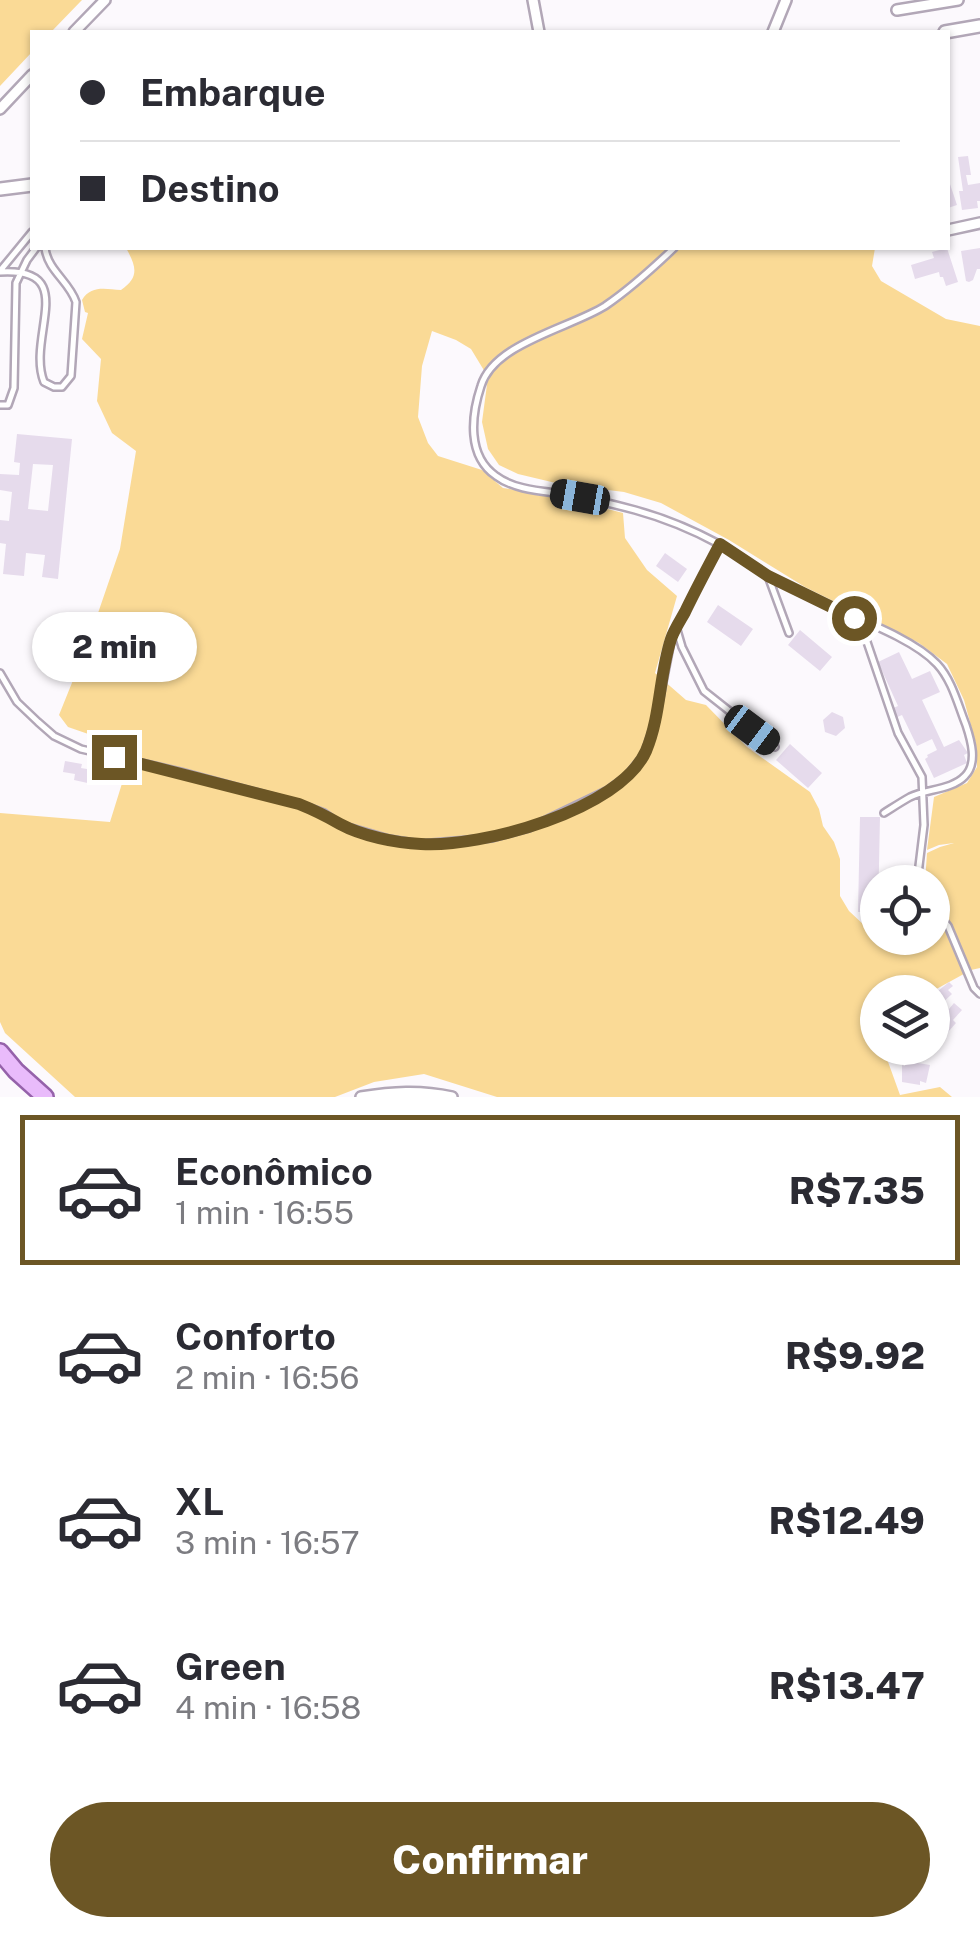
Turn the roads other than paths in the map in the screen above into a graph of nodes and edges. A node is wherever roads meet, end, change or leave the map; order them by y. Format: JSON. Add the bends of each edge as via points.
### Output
{"nodes":[{"id":1,"x":105,"y":0,"type":"edge"},
{"id":2,"x":534,"y":0,"type":"edge"},
{"id":3,"x":786,"y":0,"type":"edge"},
{"id":4,"x":958,"y":0,"type":"edge"},
{"id":5,"x":897,"y":10,"type":"dead end"},
{"id":6,"x":980,"y":26,"type":"edge"},
{"id":7,"x":76,"y":30,"type":"edge"},
{"id":8,"x":539,"y":30,"type":"edge"},
{"id":9,"x":774,"y":30,"type":"edge"},
{"id":10,"x":950,"y":31,"type":"edge"},
{"id":11,"x":30,"y":77,"type":"edge"},
{"id":12,"x":0,"y":109,"type":"edge"},
{"id":13,"x":30,"y":185,"type":"edge"},
{"id":14,"x":0,"y":189,"type":"edge"},
{"id":15,"x":980,"y":223,"type":"edge"},
{"id":16,"x":950,"y":230,"type":"edge"},
{"id":17,"x":30,"y":234,"type":"edge"},
{"id":18,"x":35,"y":250,"type":"edge"},
{"id":19,"x":45,"y":250,"type":"edge"},
{"id":20,"x":672,"y":250,"type":"edge"},
{"id":21,"x":21,"y":270,"type":"junction"},
{"id":22,"x":0,"y":271,"type":"edge"},
{"id":23,"x":0,"y":406,"type":"edge"},
{"id":24,"x":720,"y":544,"type":"junction"},
{"id":25,"x":768,"y":576,"type":"junction"},
{"id":26,"x":854,"y":618,"type":"junction"},
{"id":27,"x":676,"y":628,"type":"junction"},
{"id":28,"x":789,"y":633,"type":"dead end"},
{"id":29,"x":0,"y":674,"type":"edge"},
{"id":30,"x":774,"y":747,"type":"dead end"},
{"id":31,"x":922,"y":794,"type":"junction"},
{"id":32,"x":884,"y":813,"type":"dead end"},
{"id":33,"x":919,"y":865,"type":"edge"},
{"id":34,"x":950,"y":931,"type":"edge"},
{"id":35,"x":980,"y":994,"type":"edge"},
{"id":36,"x":0,"y":1052,"type":"edge"},
{"id":37,"x":45,"y":1097,"type":"edge"},
{"id":38,"x":361,"y":1097,"type":"edge"},
{"id":39,"x":452,"y":1097,"type":"edge"}],
"edges":[{"from":1,"to":7,"type":"street"},
{"from":2,"to":8,"type":"street"},
{"from":3,"to":9,"type":"street"},
{"from":4,"to":5,"type":"street"},
{"from":6,"to":10,"type":"street"},
{"from":11,"to":12,"type":"street"},
{"from":13,"to":14,"type":"street"},
{"from":15,"to":16,"type":"street"},
{"from":17,"to":22,"type":"lane"},
{"from":18,"to":21,"type":"lane"},
{"from":19,"to":21,"type":"lane","via":[[76,302],[71,376],[62,387],[44,382],[39,368],[46,292],[42,281]]},
{"from":20,"to":24,"type":"lane","via":[[601,308],[493,364],[482,383],[473,435],[484,464],[514,485],[637,511]]},
{"from":21,"to":22,"type":"lane"},
{"from":21,"to":23,"type":"lane","via":[[14,388],[8,405]]},
{"from":24,"to":25,"type":"lane"},
{"from":24,"to":27,"type":"lane"},
{"from":25,"to":26,"type":"lane"},
{"from":25,"to":28,"type":"lane"},
{"from":26,"to":31,"type":"lane","via":[[922,777]]},
{"from":26,"to":31,"type":"lane","via":[[931,658],[953,691],[971,765],[962,779]]},
{"from":27,"to":29,"type":"lane","via":[[655,723],[627,776],[529,828],[445,844],[359,832],[299,804],[81,749],[38,722]]},
{"from":27,"to":30,"type":"lane","via":[[704,691]]},
{"from":31,"to":32,"type":"lane"},
{"from":31,"to":33,"type":"lane"},
{"from":34,"to":35,"type":"lane"},
{"from":36,"to":37,"type":"main road"},
{"from":38,"to":39,"type":"street"}]}
